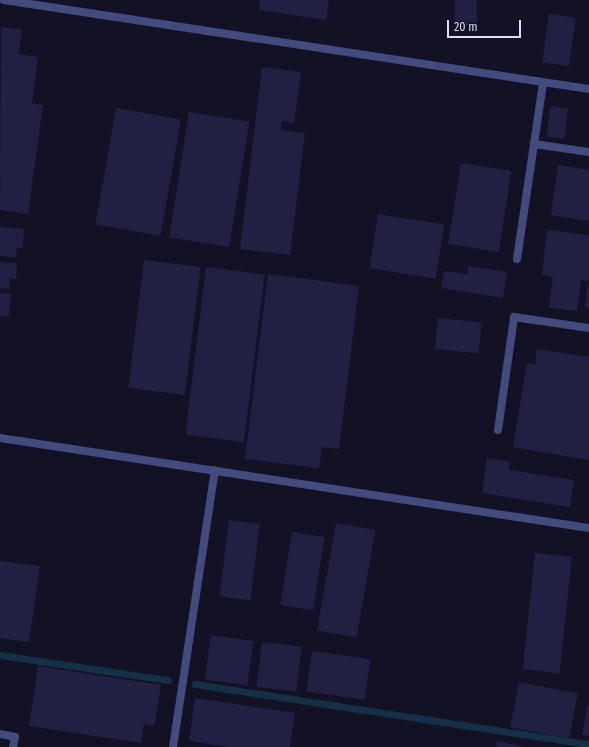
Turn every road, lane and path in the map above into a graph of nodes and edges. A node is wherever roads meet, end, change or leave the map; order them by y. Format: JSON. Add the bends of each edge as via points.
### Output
{"nodes":[{"id":1,"x":4,"y":0,"type":"edge"},
{"id":2,"x":543,"y":82,"type":"junction"},
{"id":3,"x":589,"y":89,"type":"edge"},
{"id":4,"x":534,"y":144,"type":"junction"},
{"id":5,"x":589,"y":152,"type":"edge"},
{"id":6,"x":517,"y":259,"type":"dead end"},
{"id":7,"x":589,"y":328,"type":"edge"},
{"id":8,"x":498,"y":430,"type":"dead end"},
{"id":9,"x":0,"y":438,"type":"edge"},
{"id":10,"x":215,"y":470,"type":"junction"},
{"id":11,"x":589,"y":528,"type":"edge"},
{"id":12,"x":0,"y":734,"type":"edge"},
{"id":13,"x":13,"y":747,"type":"edge"},
{"id":14,"x":173,"y":747,"type":"edge"}],
"edges":[{"from":1,"to":2,"type":"street"},
{"from":2,"to":3,"type":"street"},
{"from":2,"to":4,"type":"street"},
{"from":4,"to":5,"type":"street"},
{"from":4,"to":6,"type":"street"},
{"from":7,"to":8,"type":"street","via":[[514,317]]},
{"from":9,"to":10,"type":"street"},
{"from":10,"to":11,"type":"street"},
{"from":10,"to":14,"type":"street"},
{"from":12,"to":13,"type":"street","via":[[15,736]]}]}
